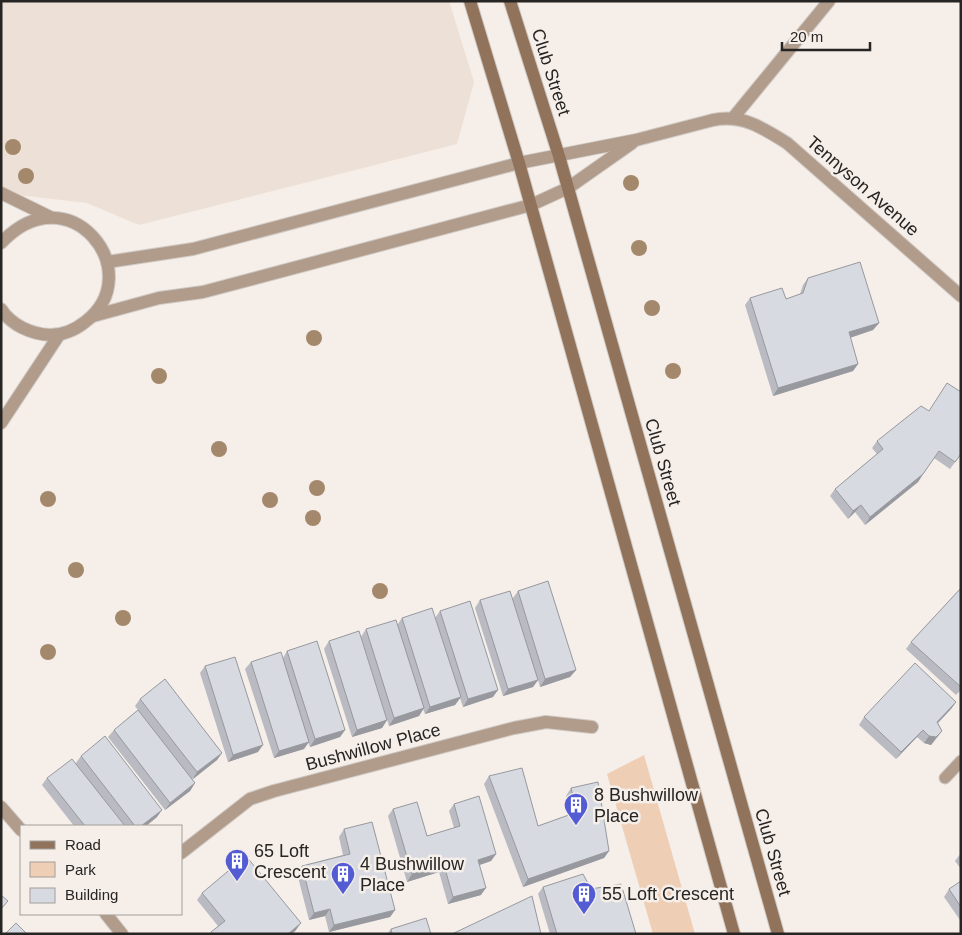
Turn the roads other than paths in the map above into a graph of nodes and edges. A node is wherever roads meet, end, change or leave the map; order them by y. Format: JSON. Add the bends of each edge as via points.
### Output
{"nodes":[{"id":1,"x":470,"y":1,"type":"edge"},
{"id":2,"x":510,"y":1,"type":"edge"},
{"id":3,"x":829,"y":1,"type":"edge"},
{"id":4,"x":733,"y":118,"type":"junction"},
{"id":5,"x":636,"y":140,"type":"junction"},
{"id":6,"x":559,"y":156,"type":"junction"},
{"id":7,"x":519,"y":162,"type":"junction"},
{"id":8,"x":568,"y":188,"type":"junction"},
{"id":9,"x":1,"y":193,"type":"edge"},
{"id":10,"x":531,"y":205,"type":"junction"},
{"id":11,"x":50,"y":217,"type":"junction"},
{"id":12,"x":1,"y":242,"type":"edge"},
{"id":13,"x":107,"y":262,"type":"junction"},
{"id":14,"x":961,"y":296,"type":"edge"},
{"id":15,"x":3,"y":316,"type":"edge"},
{"id":16,"x":93,"y":316,"type":"junction"},
{"id":17,"x":59,"y":335,"type":"junction"},
{"id":18,"x":1,"y":423,"type":"edge"},
{"id":19,"x":592,"y":727,"type":"dead end"},
{"id":20,"x":961,"y":760,"type":"edge"},
{"id":21,"x":945,"y":778,"type":"dead end"},
{"id":22,"x":1,"y":808,"type":"edge"},
{"id":23,"x":20,"y":829,"type":"edge"},
{"id":24,"x":182,"y":852,"type":"edge"},
{"id":25,"x":108,"y":915,"type":"edge"},
{"id":26,"x":122,"y":934,"type":"edge"},
{"id":27,"x":734,"y":934,"type":"edge"},
{"id":28,"x":778,"y":934,"type":"edge"}],
"edges":[{"from":1,"to":7,"type":"main road"},
{"from":2,"to":6,"type":"main road","name":"Club Street"},
{"from":3,"to":4,"type":"street"},
{"from":4,"to":5,"type":"street"},
{"from":4,"to":14,"type":"street","name":"Tennyson Avenue","via":[[755,124],[787,143]]},
{"from":5,"to":6,"type":"street"},
{"from":5,"to":8,"type":"street"},
{"from":6,"to":7,"type":"street"},
{"from":6,"to":8,"type":"main road","name":"Club Street"},
{"from":7,"to":10,"type":"main road"},
{"from":7,"to":13,"type":"street","via":[[193,249]]},
{"from":8,"to":10,"type":"street"},
{"from":8,"to":28,"type":"main road","name":"Club Street"},
{"from":9,"to":11,"type":"street"},
{"from":10,"to":16,"type":"street","via":[[203,292],[159,298]]},
{"from":10,"to":27,"type":"main road"},
{"from":11,"to":12,"type":"street","via":[[31,220],[14,229]]},
{"from":11,"to":13,"type":"street","via":[[69,220],[87,230],[100,244]]},
{"from":13,"to":16,"type":"street","via":[[104,300]]},
{"from":15,"to":17,"type":"street","via":[[21,328]]},
{"from":16,"to":17,"type":"street","via":[[78,328]]},
{"from":17,"to":18,"type":"street"},
{"from":19,"to":24,"type":"street","name":"Bushwillow Place","via":[[546,722],[514,728],[274,790],[250,799]]},
{"from":20,"to":21,"type":"lane"},
{"from":22,"to":23,"type":"street"},
{"from":25,"to":26,"type":"street"}]}
